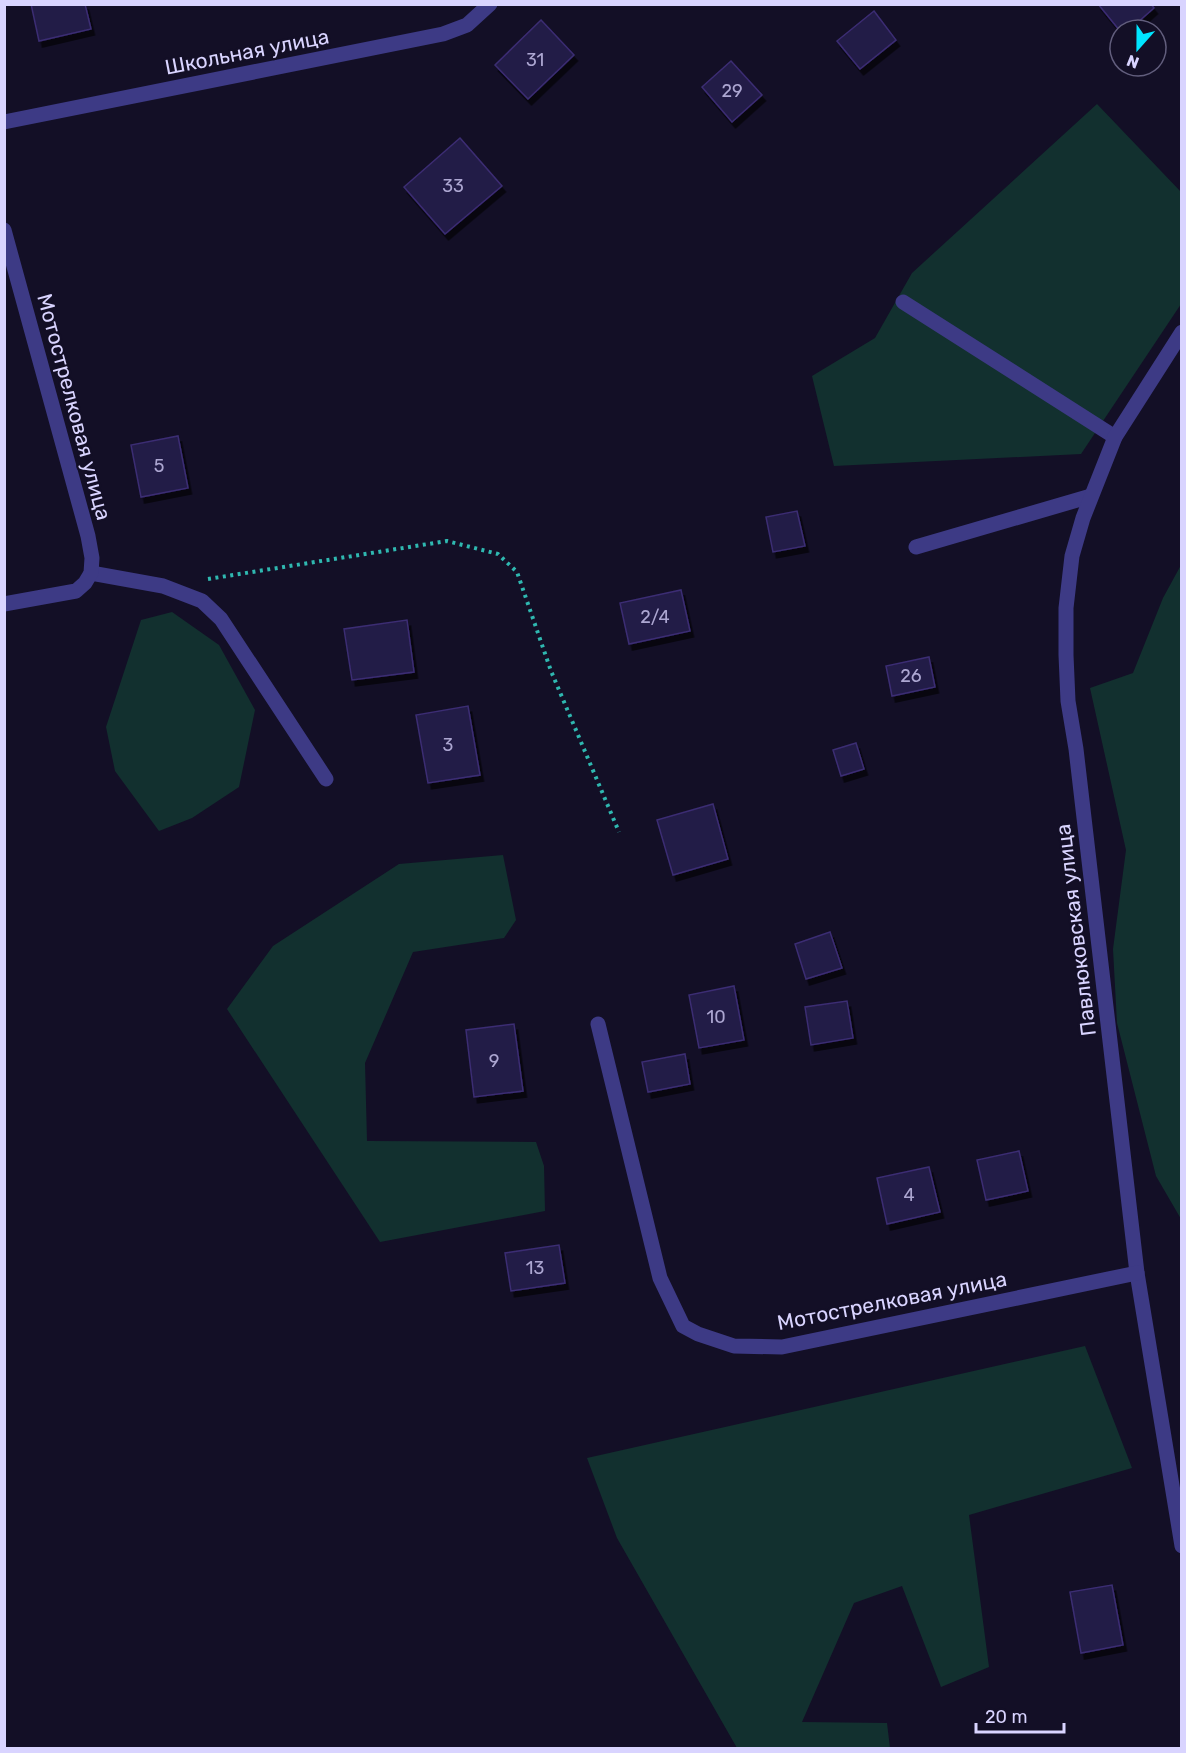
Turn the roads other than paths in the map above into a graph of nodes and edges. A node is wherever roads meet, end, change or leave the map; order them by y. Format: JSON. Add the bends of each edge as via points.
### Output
{"nodes":[{"id":1,"x":490,"y":4,"type":"edge"},
{"id":2,"x":4,"y":122,"type":"edge"},
{"id":3,"x":4,"y":230,"type":"edge"},
{"id":4,"x":903,"y":302,"type":"dead end"},
{"id":5,"x":1182,"y":332,"type":"edge"},
{"id":6,"x":1115,"y":437,"type":"junction"},
{"id":7,"x":1091,"y":496,"type":"junction"},
{"id":8,"x":916,"y":547,"type":"dead end"},
{"id":9,"x":91,"y":573,"type":"junction"},
{"id":10,"x":4,"y":604,"type":"edge"},
{"id":11,"x":326,"y":779,"type":"dead end"},
{"id":12,"x":598,"y":1024,"type":"dead end"},
{"id":13,"x":1137,"y":1273,"type":"junction"},
{"id":14,"x":1182,"y":1546,"type":"edge"}],
"edges":[{"from":1,"to":2,"type":"street","name":"Школьная улица","via":[[467,25],[443,34]]},
{"from":3,"to":9,"type":"street","name":"Мотострелковая улица","via":[[88,536]]},
{"from":4,"to":6,"type":"street"},
{"from":5,"to":6,"type":"street","name":"Павлюковская улица"},
{"from":6,"to":7,"type":"street","name":"Павлюковская улица"},
{"from":7,"to":8,"type":"street"},
{"from":7,"to":13,"type":"street","name":"Павлюковская улица","via":[[1072,556],[1066,608],[1068,690]]},
{"from":9,"to":10,"type":"street","via":[[76,591]]},
{"from":9,"to":11,"type":"street","via":[[163,586],[202,601],[221,620]]},
{"from":12,"to":13,"type":"street","name":"Мотострелковая улица","via":[[660,1278],[682,1326],[698,1334],[734,1346],[782,1347]]},
{"from":13,"to":14,"type":"street","name":"Павлюковская улица"}]}
